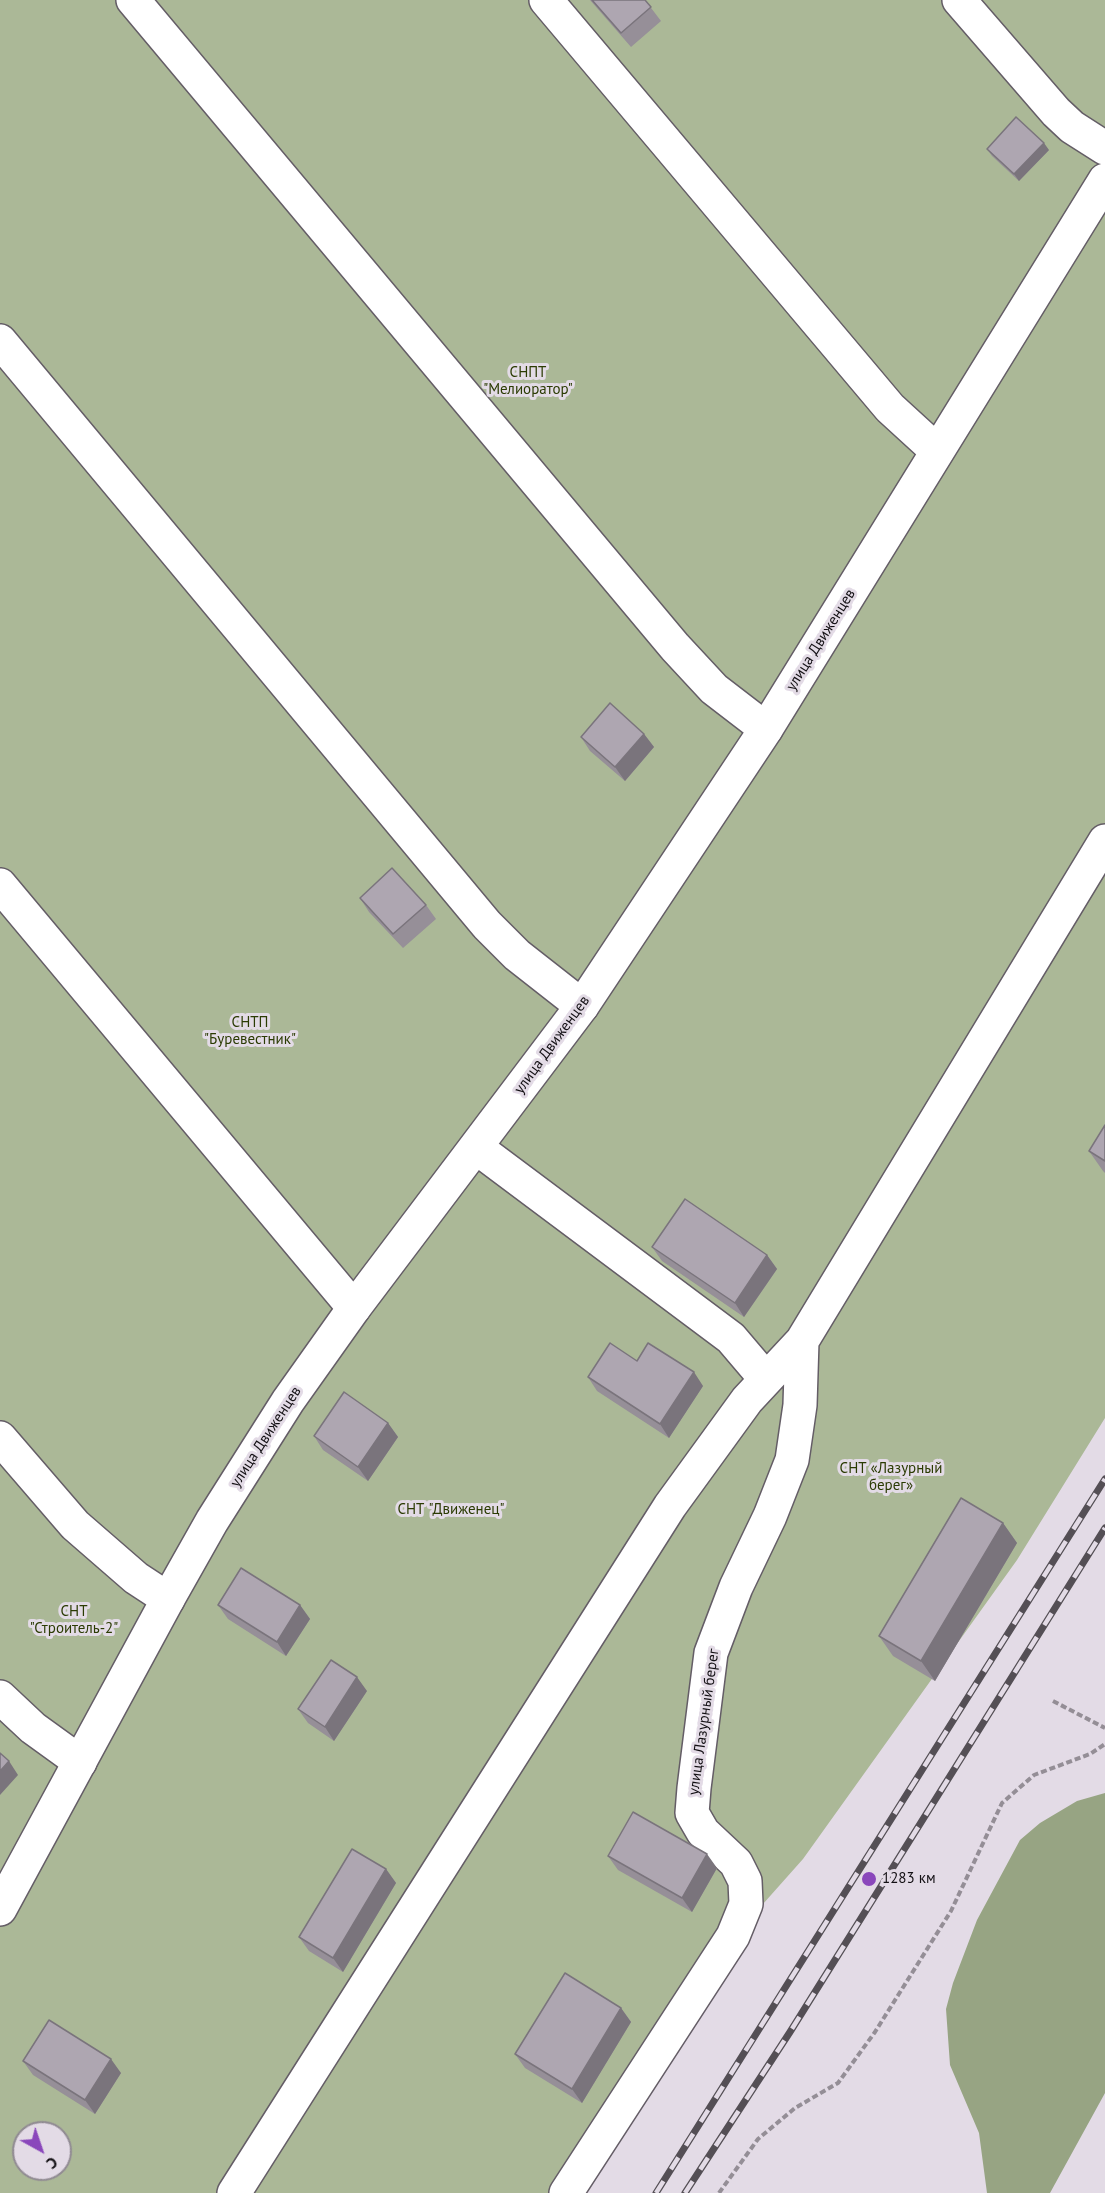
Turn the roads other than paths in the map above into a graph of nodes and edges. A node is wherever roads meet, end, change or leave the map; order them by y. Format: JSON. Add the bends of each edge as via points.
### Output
{"nodes":[{"id":1,"x":133,"y":0,"type":"edge"},
{"id":2,"x":546,"y":0,"type":"edge"},
{"id":3,"x":959,"y":0,"type":"edge"},
{"id":4,"x":1105,"y":148,"type":"edge"},
{"id":5,"x":1105,"y":180,"type":"edge"},
{"id":6,"x":0,"y":340,"type":"edge"},
{"id":7,"x":937,"y":451,"type":"junction"},
{"id":8,"x":766,"y":729,"type":"junction"},
{"id":9,"x":1105,"y":841,"type":"edge"},
{"id":10,"x":0,"y":885,"type":"edge"},
{"id":11,"x":582,"y":1006,"type":"junction"},
{"id":12,"x":477,"y":1148,"type":"junction"},
{"id":13,"x":354,"y":1308,"type":"junction"},
{"id":14,"x":802,"y":1341,"type":"junction"},
{"id":15,"x":765,"y":1378,"type":"junction"},
{"id":16,"x":0,"y":1438,"type":"edge"},
{"id":17,"x":168,"y":1599,"type":"junction"},
{"id":18,"x":0,"y":1697,"type":"edge"},
{"id":19,"x":80,"y":1762,"type":"junction"},
{"id":20,"x":0,"y":1909,"type":"edge"},
{"id":21,"x":234,"y":2193,"type":"edge"},
{"id":22,"x":566,"y":2193,"type":"edge"}],
"edges":[{"from":1,"to":8,"type":"street","via":[[675,647],[714,689]]},
{"from":2,"to":7,"type":"street","via":[[890,408]]},
{"from":3,"to":4,"type":"street","via":[[1056,112]]},
{"from":5,"to":7,"type":"street","name":"улица Движенцев"},
{"from":6,"to":11,"type":"street","via":[[487,925],[517,956]]},
{"from":7,"to":8,"type":"street","name":"улица Движенцев"},
{"from":8,"to":11,"type":"street","name":"улица Движенцев"},
{"from":9,"to":14,"type":"street"},
{"from":10,"to":13,"type":"street"},
{"from":11,"to":12,"type":"street","name":"улица Движенцев"},
{"from":12,"to":13,"type":"street","name":"улица Движенцев"},
{"from":12,"to":15,"type":"street","via":[[731,1338]]},
{"from":13,"to":17,"type":"street","name":"улица Движенцев","via":[[288,1401]]},
{"from":14,"to":15,"type":"street"},
{"from":14,"to":22,"type":"street","name":"улица Лазурный берег","via":[[800,1405],[792,1460],[711,1653],[694,1788],[692,1813],[703,1832],[736,1863],[745,1881],[746,1904],[733,1936]]},
{"from":15,"to":21,"type":"street","via":[[670,1506]]},
{"from":16,"to":17,"type":"street","via":[[75,1525],[136,1578]]},
{"from":17,"to":19,"type":"street","name":"улица Движенцев"},
{"from":18,"to":19,"type":"street","via":[[33,1728]]},
{"from":19,"to":20,"type":"street","name":"улица Движенцев"}]}
